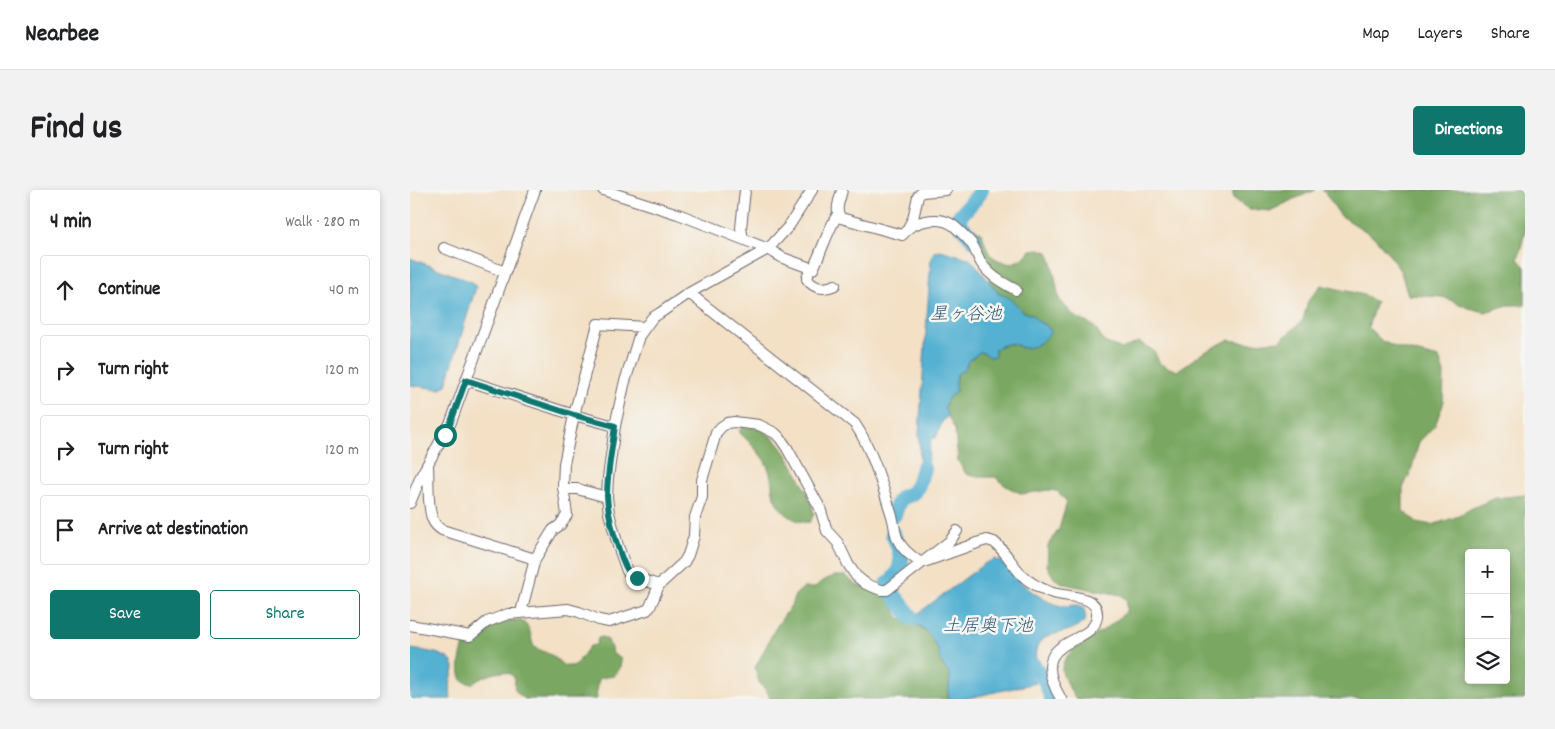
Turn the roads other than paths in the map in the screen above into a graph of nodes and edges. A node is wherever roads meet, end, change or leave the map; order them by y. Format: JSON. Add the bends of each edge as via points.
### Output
{"nodes":[{"id":1,"x":535,"y":190,"type":"edge"},
{"id":2,"x":603,"y":190,"type":"edge"},
{"id":3,"x":745,"y":190,"type":"edge"},
{"id":4,"x":812,"y":190,"type":"edge"},
{"id":5,"x":842,"y":190,"type":"edge"},
{"id":6,"x":946,"y":190,"type":"edge"},
{"id":7,"x":838,"y":214,"type":"junction"},
{"id":8,"x":908,"y":228,"type":"junction"},
{"id":9,"x":742,"y":239,"type":"junction"},
{"id":10,"x":444,"y":248,"type":"dead end"},
{"id":11,"x":768,"y":249,"type":"junction"},
{"id":12,"x":810,"y":268,"type":"junction"},
{"id":13,"x":505,"y":272,"type":"junction"},
{"id":14,"x":835,"y":285,"type":"dead end"},
{"id":15,"x":1016,"y":290,"type":"dead end"},
{"id":16,"x":689,"y":293,"type":"junction"},
{"id":17,"x":645,"y":327,"type":"junction"},
{"id":18,"x":466,"y":380,"type":"junction"},
{"id":19,"x":574,"y":415,"type":"junction"},
{"id":20,"x":615,"y":426,"type":"junction"},
{"id":21,"x":428,"y":465,"type":"junction"},
{"id":22,"x":563,"y":488,"type":"junction"},
{"id":23,"x":607,"y":497,"type":"junction"},
{"id":24,"x":410,"y":503,"type":"edge"},
{"id":25,"x":958,"y":531,"type":"dead end"},
{"id":26,"x":535,"y":559,"type":"junction"},
{"id":27,"x":922,"y":563,"type":"junction"},
{"id":28,"x":659,"y":585,"type":"junction"},
{"id":29,"x":521,"y":612,"type":"junction"},
{"id":30,"x":410,"y":624,"type":"edge"},
{"id":31,"x":1061,"y":699,"type":"edge"}],
"edges":[{"from":1,"to":13,"type":"street"},
{"from":2,"to":9,"type":"street"},
{"from":3,"to":9,"type":"street"},
{"from":4,"to":11,"type":"street","via":[[789,226]]},
{"from":5,"to":7,"type":"street"},
{"from":6,"to":8,"type":"street","via":[[922,192],[918,196]]},
{"from":7,"to":8,"type":"street","via":[[842,218],[898,234],[904,234]]},
{"from":7,"to":12,"type":"street","via":[[813,269]]},
{"from":8,"to":15,"type":"street","via":[[937,220],[953,224],[972,244],[982,264],[1000,281]]},
{"from":9,"to":11,"type":"street"},
{"from":10,"to":13,"type":"street"},
{"from":11,"to":12,"type":"street"},
{"from":11,"to":16,"type":"street"},
{"from":12,"to":14,"type":"street","via":[[807,278],[813,285],[825,289]]},
{"from":13,"to":18,"type":"street"},
{"from":16,"to":17,"type":"street"},
{"from":16,"to":27,"type":"street","via":[[855,424],[882,481],[899,542],[906,552]]},
{"from":17,"to":19,"type":"street","via":[[598,324]]},
{"from":17,"to":20,"type":"street","via":[[634,348]]},
{"from":18,"to":19,"type":"street"},
{"from":18,"to":21,"type":"street","via":[[451,422]]},
{"from":19,"to":20,"type":"street"},
{"from":19,"to":22,"type":"street","via":[[564,464]]},
{"from":20,"to":23,"type":"street"},
{"from":21,"to":24,"type":"street"},
{"from":21,"to":26,"type":"street","via":[[430,511],[436,526]]},
{"from":22,"to":23,"type":"street"},
{"from":22,"to":26,"type":"street","via":[[567,515]]},
{"from":23,"to":28,"type":"street","via":[[612,528],[627,571],[632,576]]},
{"from":25,"to":27,"type":"street"},
{"from":26,"to":29,"type":"street"},
{"from":27,"to":28,"type":"street","via":[[891,588],[881,590],[866,584],[856,576],[838,543],[826,531],[820,508],[780,438],[759,425],[734,422],[727,423],[716,433],[702,480],[702,497],[688,555]]},
{"from":27,"to":31,"type":"street","via":[[987,540],[994,542],[1033,583],[1053,594],[1091,602],[1097,616],[1094,624],[1090,630],[1063,645],[1050,664],[1053,685]]},
{"from":28,"to":29,"type":"street","via":[[647,610],[609,622],[568,609]]},
{"from":29,"to":30,"type":"street","via":[[487,622],[470,636]]}]}
